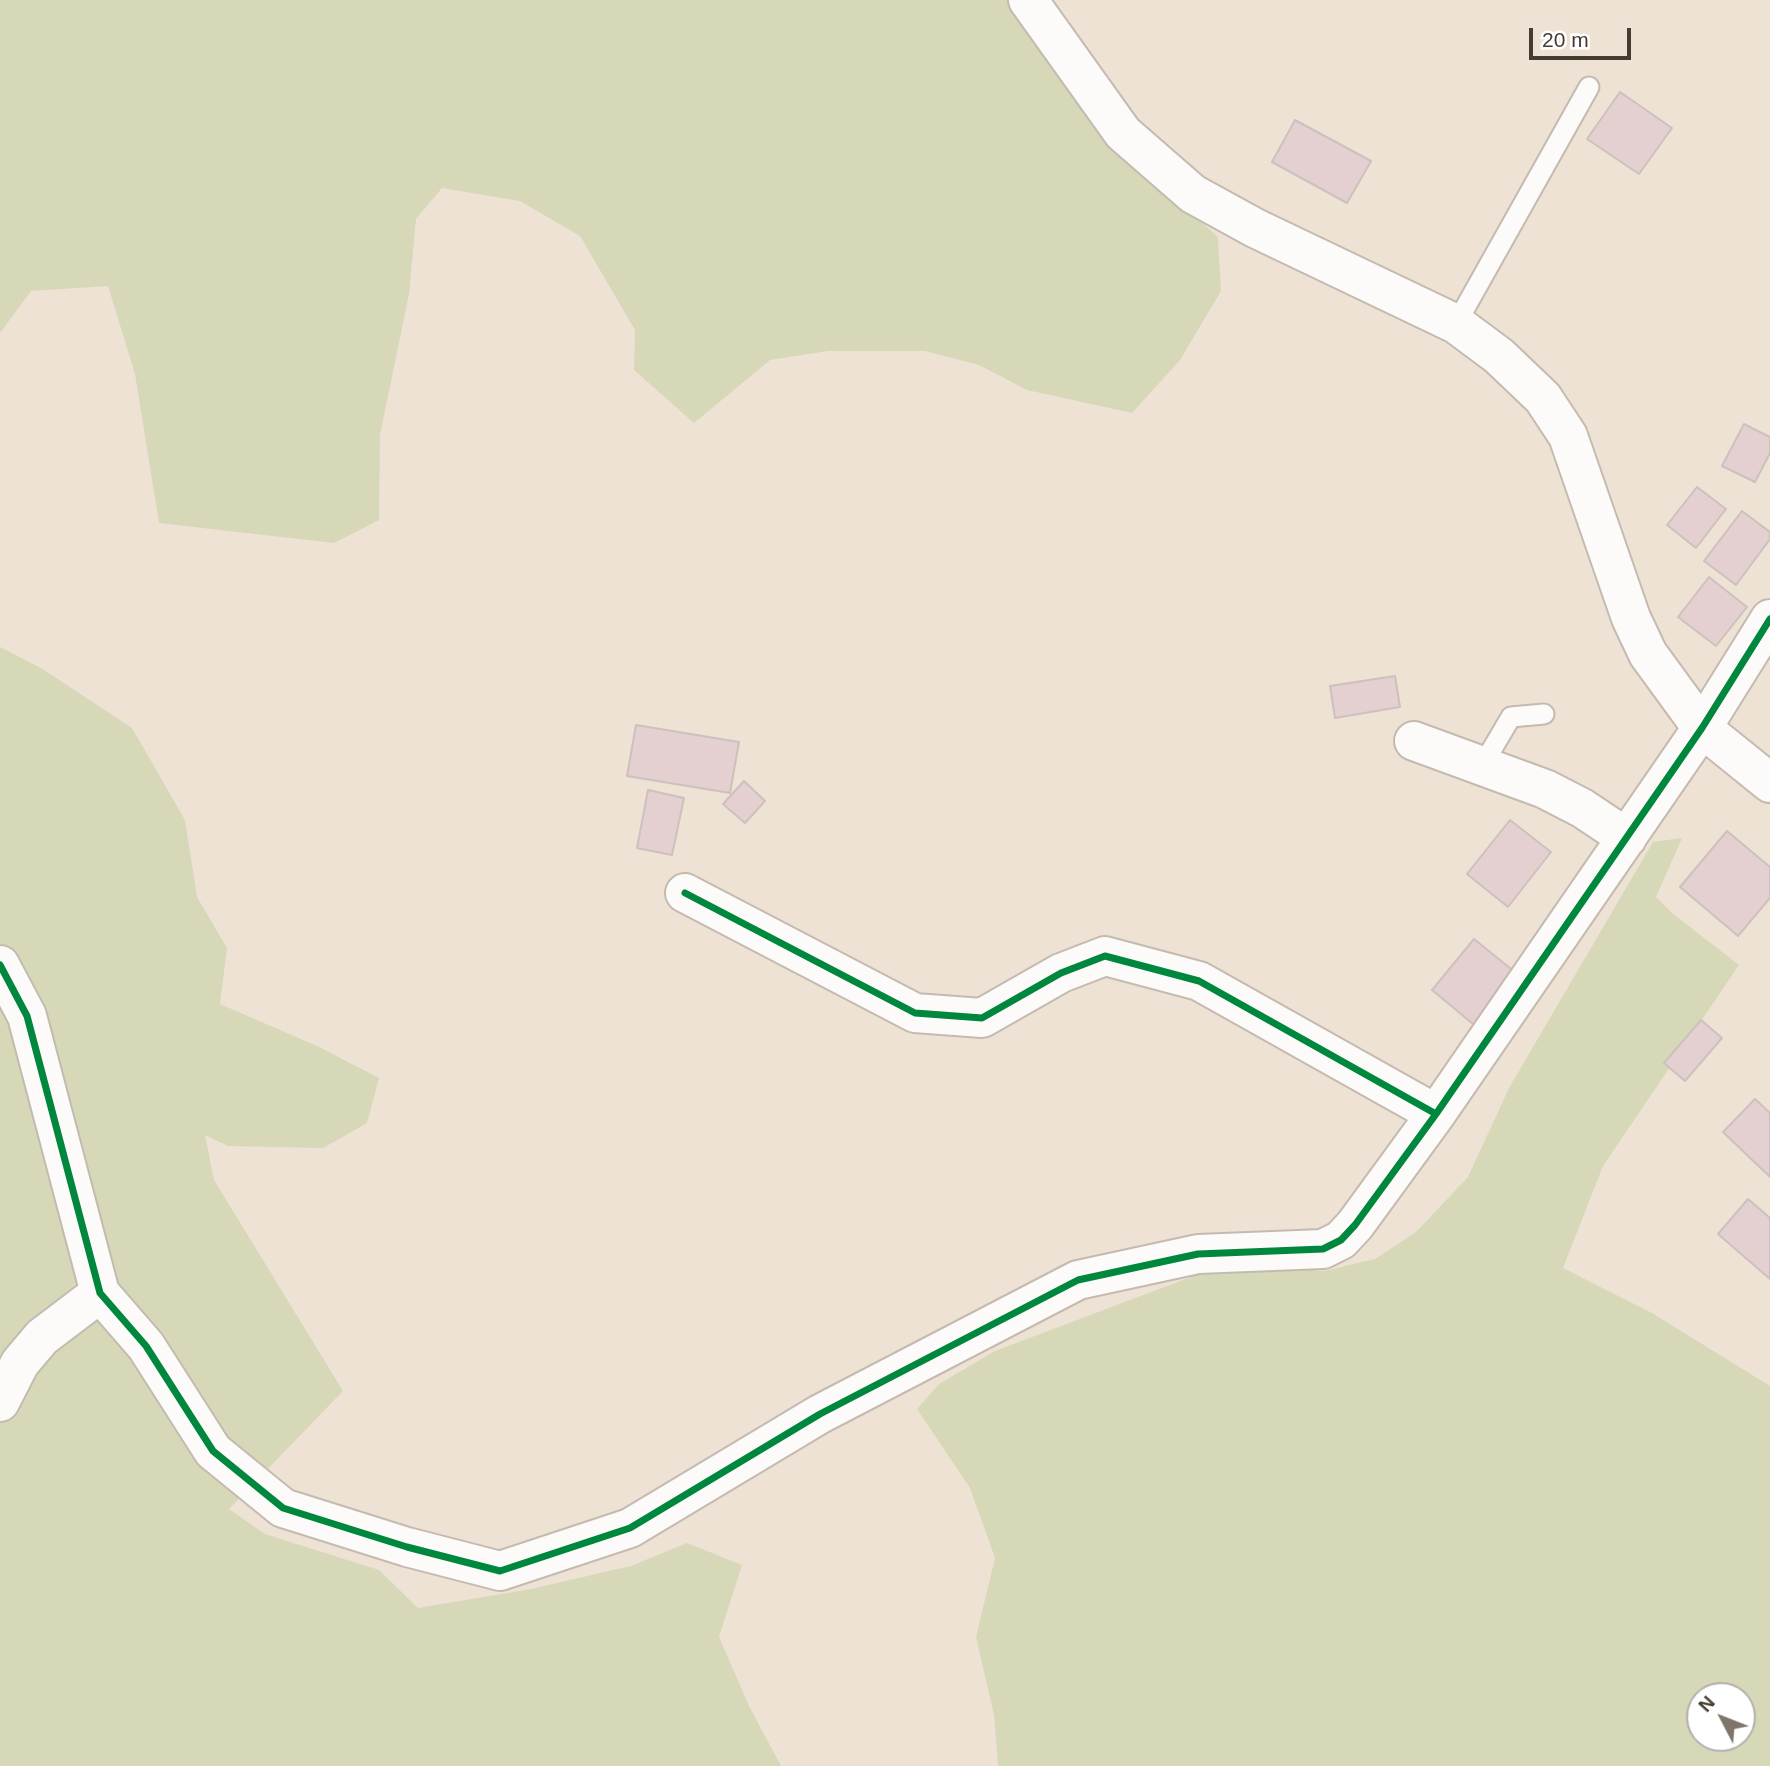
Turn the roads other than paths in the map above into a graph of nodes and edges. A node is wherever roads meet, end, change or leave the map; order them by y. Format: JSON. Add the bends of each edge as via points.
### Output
{"nodes":[{"id":1,"x":1028,"y":0,"type":"edge"},
{"id":2,"x":1589,"y":87,"type":"dead end"},
{"id":3,"x":1456,"y":324,"type":"junction"},
{"id":4,"x":1770,"y":619,"type":"edge"},
{"id":5,"x":1544,"y":714,"type":"dead end"},
{"id":6,"x":1702,"y":729,"type":"junction"},
{"id":7,"x":1414,"y":741,"type":"dead end"},
{"id":8,"x":1482,"y":766,"type":"junction"},
{"id":9,"x":1770,"y":783,"type":"edge"},
{"id":10,"x":1627,"y":838,"type":"junction"},
{"id":11,"x":685,"y":893,"type":"dead end"},
{"id":12,"x":0,"y":965,"type":"edge"},
{"id":13,"x":1436,"y":1114,"type":"junction"},
{"id":14,"x":100,"y":1293,"type":"junction"},
{"id":15,"x":0,"y":1402,"type":"edge"}],
"edges":[{"from":1,"to":3,"type":"street","via":[[1123,133],[1193,194]]},
{"from":2,"to":3,"type":"lane"},
{"from":3,"to":6,"type":"street","via":[[1543,398],[1568,436],[1631,618],[1648,654]]},
{"from":4,"to":6,"type":"street"},
{"from":5,"to":8,"type":"lane","via":[[1511,716]]},
{"from":6,"to":9,"type":"street"},
{"from":6,"to":10,"type":"street"},
{"from":7,"to":8,"type":"street"},
{"from":8,"to":10,"type":"street","via":[[1545,789]]},
{"from":10,"to":13,"type":"street"},
{"from":11,"to":13,"type":"street","via":[[915,1013],[982,1018],[1061,973],[1105,957],[1199,981]]},
{"from":12,"to":14,"type":"street","via":[[27,1016]]},
{"from":13,"to":14,"type":"street","via":[[1355,1225],[1332,1245],[1198,1254],[1078,1280],[820,1414],[630,1528],[500,1571],[282,1508],[213,1451],[146,1346]]},
{"from":14,"to":15,"type":"street","via":[[42,1337],[20,1363]]}]}
